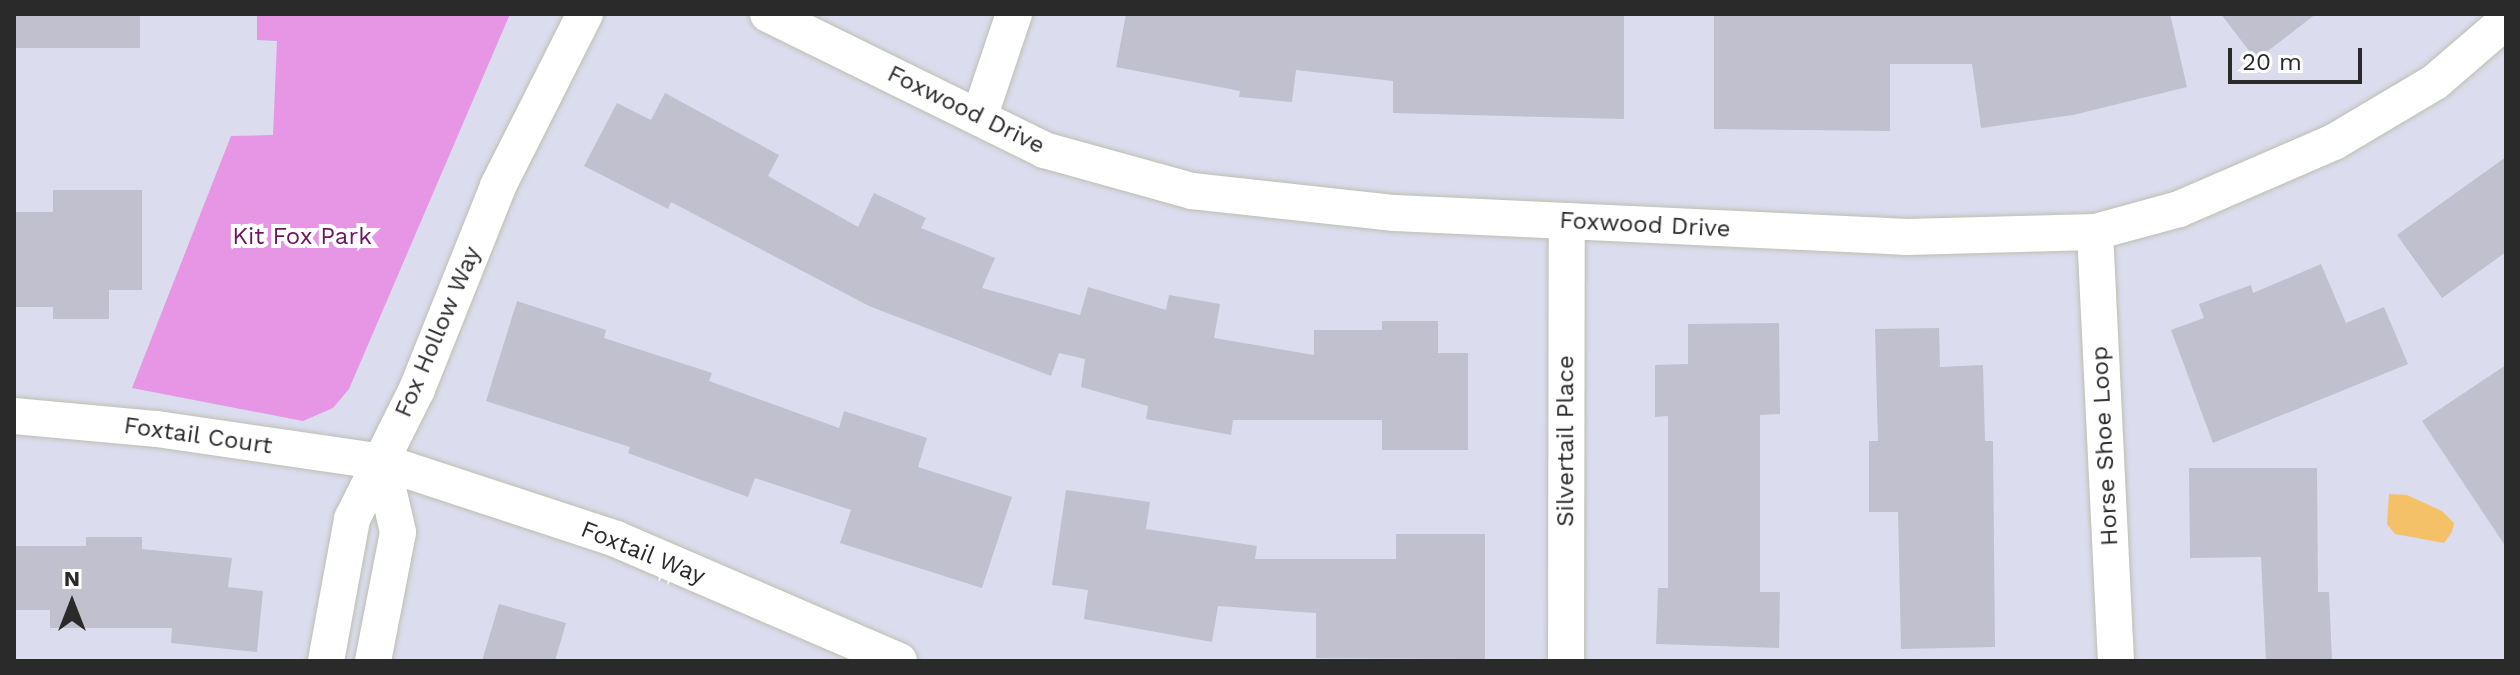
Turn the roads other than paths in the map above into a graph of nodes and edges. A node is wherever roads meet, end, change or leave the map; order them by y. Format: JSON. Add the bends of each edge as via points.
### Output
{"nodes":[{"id":1,"x":585,"y":14,"type":"edge"},
{"id":2,"x":768,"y":14,"type":"edge"},
{"id":3,"x":1014,"y":14,"type":"edge"},
{"id":4,"x":2506,"y":21,"type":"edge"},
{"id":5,"x":980,"y":115,"type":"junction"},
{"id":6,"x":1567,"y":221,"type":"junction"},
{"id":7,"x":2095,"y":232,"type":"junction"},
{"id":8,"x":14,"y":416,"type":"edge"},
{"id":9,"x":382,"y":462,"type":"junction"},
{"id":10,"x":326,"y":661,"type":"edge"},
{"id":11,"x":373,"y":661,"type":"edge"},
{"id":12,"x":899,"y":661,"type":"edge"},
{"id":13,"x":1566,"y":661,"type":"edge"},
{"id":14,"x":2116,"y":661,"type":"edge"}],
"edges":[{"from":1,"to":9,"type":"street","name":"Fox Hollow Way","via":[[498,186]]},
{"from":2,"to":5,"type":"street","name":"Foxwood Drive"},
{"from":3,"to":5,"type":"street"},
{"from":4,"to":7,"type":"street","name":"Foxwood Drive","via":[[2435,82],[2334,142],[2179,209]]},
{"from":5,"to":6,"type":"street","name":"Foxwood Drive","via":[[1044,150],[1192,191],[1395,213]]},
{"from":6,"to":7,"type":"street","name":"Foxwood Drive","via":[[1907,237]]},
{"from":6,"to":13,"type":"street","name":"Silvertail Place"},
{"from":7,"to":14,"type":"street","name":"Horse Shoe Loop"},
{"from":8,"to":9,"type":"street","name":"Foxtail Court","via":[[157,429]]},
{"from":9,"to":10,"type":"street","name":"Fox Hollow Way","via":[[352,519]]},
{"from":9,"to":11,"type":"street","via":[[398,532]]},
{"from":9,"to":12,"type":"street","name":"Foxtail Way","via":[[616,539]]}]}
